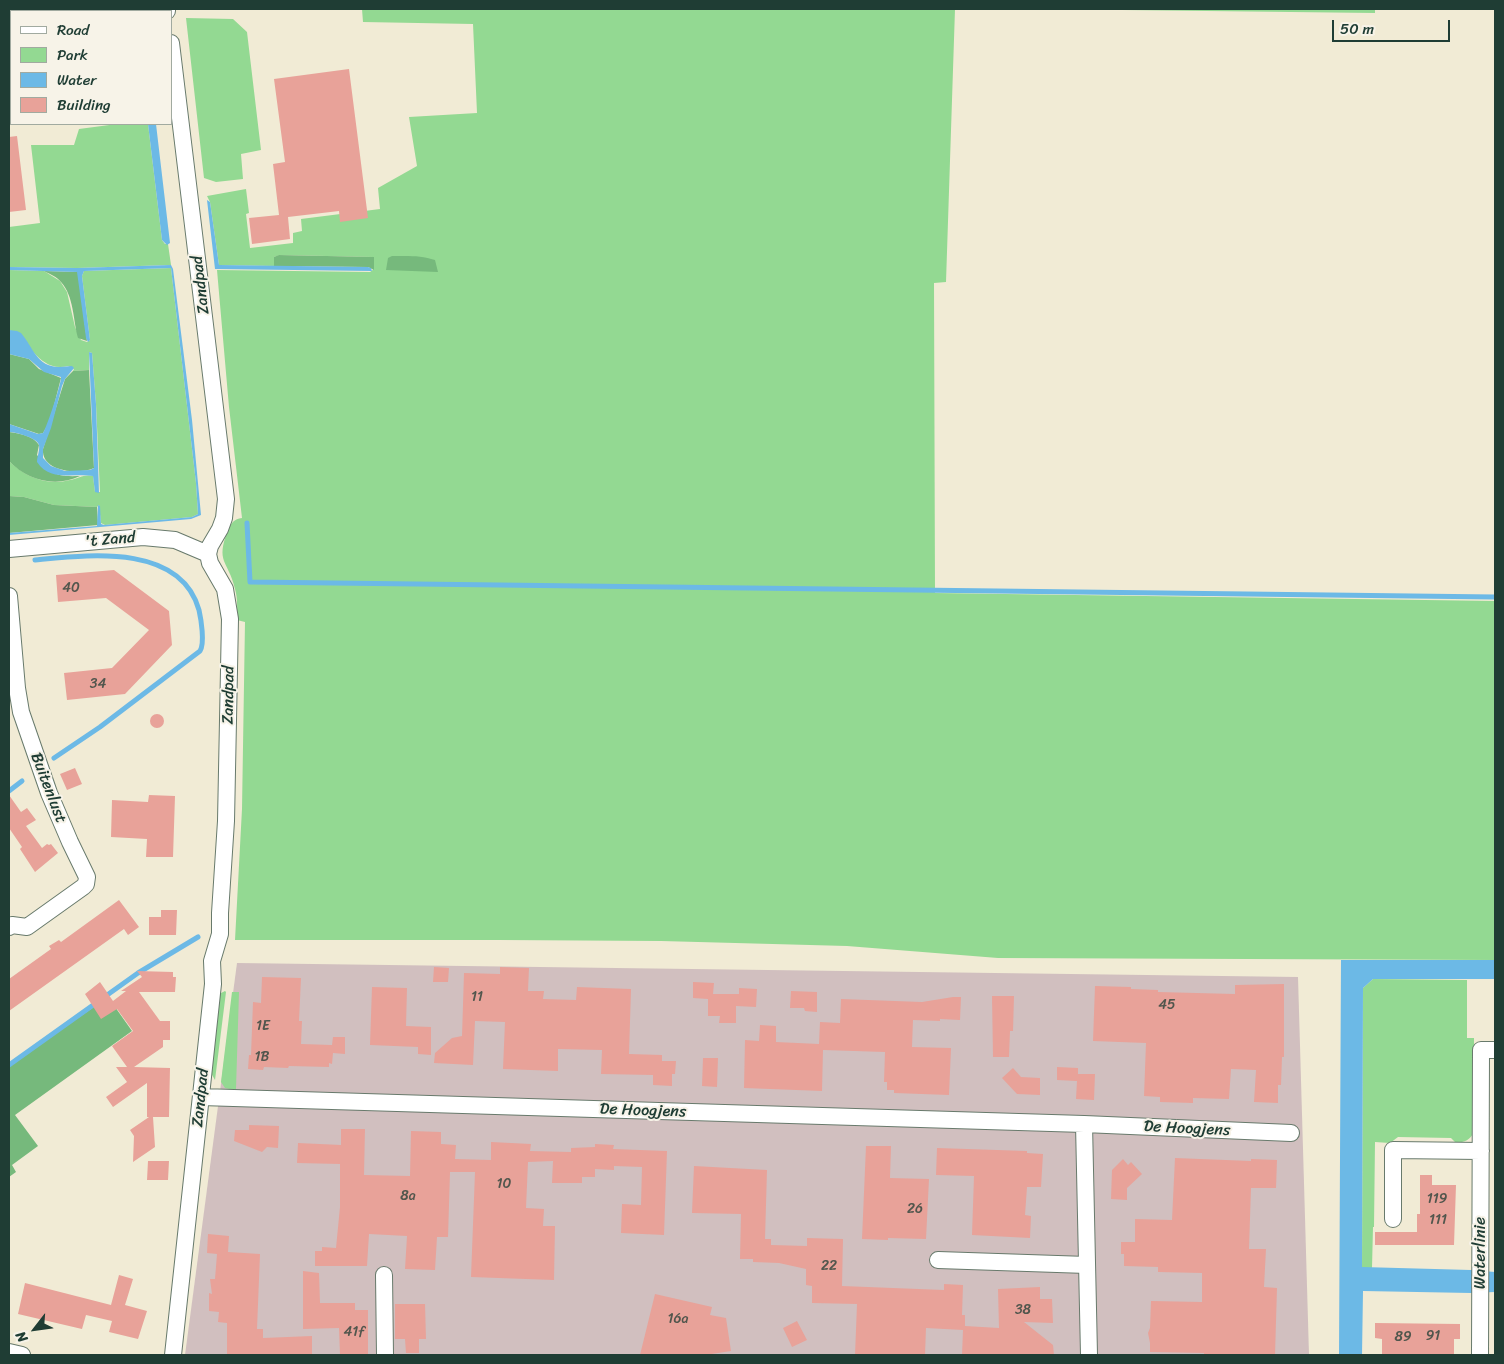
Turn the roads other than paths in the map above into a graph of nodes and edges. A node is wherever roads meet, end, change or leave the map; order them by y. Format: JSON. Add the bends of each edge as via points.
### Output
{"nodes":[{"id":1,"x":172,"y":51,"type":"edge"},
{"id":2,"x":9,"y":549,"type":"edge"},
{"id":3,"x":208,"y":554,"type":"junction"},
{"id":4,"x":9,"y":596,"type":"edge"},
{"id":5,"x":9,"y":927,"type":"edge"},
{"id":6,"x":1495,"y":1050,"type":"edge"},
{"id":7,"x":201,"y":1097,"type":"junction"},
{"id":8,"x":1084,"y":1124,"type":"junction"},
{"id":9,"x":1290,"y":1133,"type":"dead end"},
{"id":10,"x":1481,"y":1151,"type":"junction"},
{"id":11,"x":1488,"y":1208,"type":"edge"},
{"id":12,"x":1393,"y":1219,"type":"dead end"},
{"id":13,"x":938,"y":1260,"type":"dead end"},
{"id":14,"x":1087,"y":1265,"type":"junction"},
{"id":15,"x":384,"y":1275,"type":"dead end"},
{"id":16,"x":1486,"y":1309,"type":"edge"},
{"id":17,"x":9,"y":1352,"type":"edge"},
{"id":18,"x":22,"y":1355,"type":"edge"},
{"id":19,"x":173,"y":1355,"type":"edge"},
{"id":20,"x":385,"y":1355,"type":"edge"},
{"id":21,"x":1089,"y":1355,"type":"edge"},
{"id":22,"x":1480,"y":1355,"type":"edge"}],
"edges":[{"from":1,"to":3,"type":"street","name":"Zandpad","via":[[226,499],[224,518]]},
{"from":2,"to":3,"type":"street","name":"'t Zand","via":[[160,537],[176,540]]},
{"from":3,"to":7,"type":"street","name":"Zandpad","via":[[225,589],[230,619],[221,927],[212,961]]},
{"from":4,"to":5,"type":"street","name":"Buitenlust","via":[[16,688],[21,712],[59,818],[87,877],[83,887],[27,927]]},
{"from":6,"to":10,"type":"street","name":"Waterlinie","via":[[1481,1050]]},
{"from":7,"to":8,"type":"street","name":"De Hoogjens"},
{"from":7,"to":19,"type":"street","name":"Zandpad"},
{"from":8,"to":9,"type":"street","name":"De Hoogjens"},
{"from":8,"to":14,"type":"street"},
{"from":10,"to":11,"type":"street","name":"Waterlinie"},
{"from":10,"to":12,"type":"street","via":[[1393,1150]]},
{"from":11,"to":16,"type":"street","name":"Waterlinie","via":[[1482,1257]]},
{"from":13,"to":14,"type":"street"},
{"from":14,"to":21,"type":"street"},
{"from":15,"to":20,"type":"street"},
{"from":16,"to":22,"type":"street","name":"Waterlinie"},
{"from":17,"to":18,"type":"street"}]}
